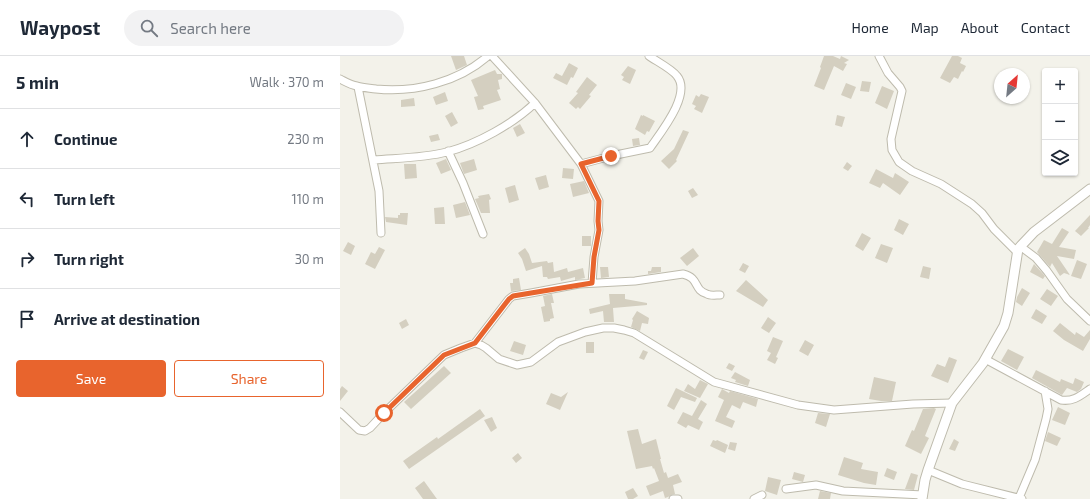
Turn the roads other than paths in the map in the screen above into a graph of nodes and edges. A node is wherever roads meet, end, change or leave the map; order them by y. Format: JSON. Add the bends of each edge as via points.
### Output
{"nodes":[{"id":1,"x":488,"y":56,"type":"edge"},
{"id":2,"x":492,"y":56,"type":"edge"},
{"id":3,"x":649,"y":56,"type":"edge"},
{"id":4,"x":879,"y":56,"type":"edge"},
{"id":5,"x":340,"y":79,"type":"edge"},
{"id":6,"x":358,"y":87,"type":"junction"},
{"id":7,"x":535,"y":103,"type":"junction"},
{"id":8,"x":448,"y":152,"type":"junction"},
{"id":9,"x":374,"y":160,"type":"junction"},
{"id":10,"x":581,"y":164,"type":"junction"},
{"id":11,"x":1090,"y":189,"type":"edge"},
{"id":12,"x":381,"y":233,"type":"dead end"},
{"id":13,"x":483,"y":234,"type":"dead end"},
{"id":14,"x":1018,"y":249,"type":"junction"},
{"id":15,"x":592,"y":283,"type":"junction"},
{"id":16,"x":720,"y":295,"type":"dead end"},
{"id":17,"x":1090,"y":321,"type":"edge"},
{"id":18,"x":475,"y":343,"type":"junction"},
{"id":19,"x":985,"y":359,"type":"junction"},
{"id":20,"x":1090,"y":389,"type":"edge"},
{"id":21,"x":1045,"y":391,"type":"junction"},
{"id":22,"x":952,"y":403,"type":"junction"},
{"id":23,"x":340,"y":412,"type":"edge"},
{"id":24,"x":928,"y":470,"type":"junction"},
{"id":25,"x":786,"y":489,"type":"dead end"},
{"id":26,"x":762,"y":495,"type":"dead end"},
{"id":27,"x":922,"y":497,"type":"edge"},
{"id":28,"x":673,"y":499,"type":"edge"},
{"id":29,"x":678,"y":499,"type":"edge"},
{"id":30,"x":754,"y":499,"type":"edge"},
{"id":31,"x":1020,"y":499,"type":"edge"}],
"edges":[{"from":1,"to":6,"type":"street","via":[[464,73],[417,88],[385,90]]},
{"from":2,"to":7,"type":"street"},
{"from":3,"to":10,"type":"street","via":[[676,75],[680,81],[681,96],[674,110],[650,148]]},
{"from":4,"to":14,"type":"street","via":[[888,73],[902,90],[891,139],[892,150],[899,162],[972,204],[994,229]]},
{"from":5,"to":6,"type":"street"},
{"from":6,"to":9,"type":"street"},
{"from":7,"to":8,"type":"street","via":[[510,123],[488,136]]},
{"from":7,"to":10,"type":"street"},
{"from":8,"to":9,"type":"street"},
{"from":8,"to":13,"type":"street"},
{"from":9,"to":12,"type":"street","via":[[379,191]]},
{"from":10,"to":15,"type":"street","via":[[599,201],[599,230]]},
{"from":11,"to":14,"type":"street","via":[[1034,232]]},
{"from":14,"to":17,"type":"street","via":[[1036,258],[1067,299]]},
{"from":14,"to":19,"type":"street","via":[[1008,313],[1004,326]]},
{"from":15,"to":16,"type":"street","via":[[635,281],[684,274],[690,275],[698,289],[707,295]]},
{"from":15,"to":18,"type":"street","via":[[513,296]]},
{"from":18,"to":22,"type":"street","via":[[499,359],[517,366],[531,362],[558,342],[585,332],[614,328],[642,338],[714,382],[798,405],[834,410]]},
{"from":18,"to":23,"type":"street","via":[[444,355],[365,431],[359,430]]},
{"from":19,"to":21,"type":"street"},
{"from":19,"to":22,"type":"street"},
{"from":20,"to":21,"type":"street","via":[[1070,401],[1061,400]]},
{"from":21,"to":31,"type":"street","via":[[1048,409],[1046,419],[1035,460]]},
{"from":22,"to":24,"type":"street"},
{"from":24,"to":27,"type":"street"},
{"from":24,"to":31,"type":"street","via":[[962,484]]},
{"from":25,"to":27,"type":"street","via":[[816,485],[843,491]]},
{"from":26,"to":30,"type":"street"},
{"from":28,"to":29,"type":"street"}]}
